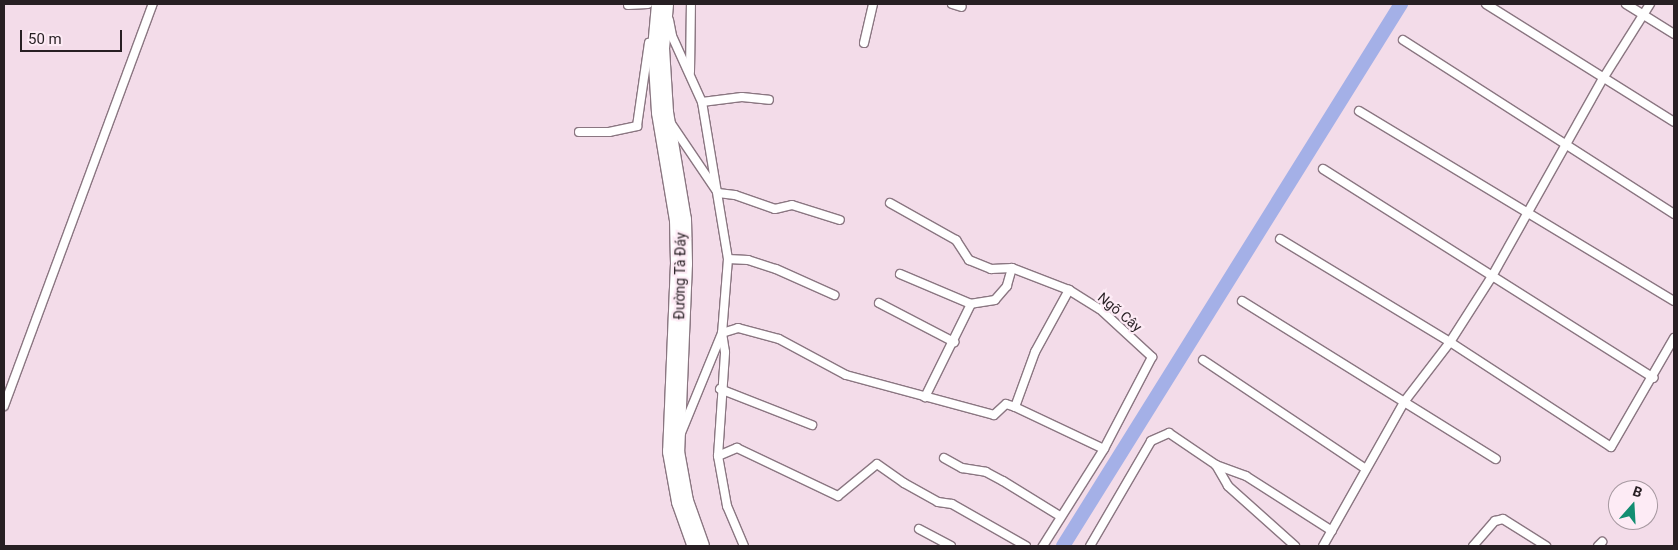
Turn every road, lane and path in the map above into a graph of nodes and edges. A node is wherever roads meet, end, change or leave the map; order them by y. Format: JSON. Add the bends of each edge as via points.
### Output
{"nodes":[{"id":1,"x":153,"y":4,"type":"edge"},
{"id":2,"x":691,"y":4,"type":"edge"},
{"id":3,"x":873,"y":4,"type":"edge"},
{"id":4,"x":952,"y":4,"type":"edge"},
{"id":5,"x":1486,"y":4,"type":"edge"},
{"id":6,"x":1626,"y":4,"type":"edge"},
{"id":7,"x":1650,"y":4,"type":"edge"},
{"id":8,"x":628,"y":5,"type":"dead end"},
{"id":9,"x":658,"y":7,"type":"edge"},
{"id":10,"x":962,"y":7,"type":"dead end"},
{"id":11,"x":1644,"y":15,"type":"junction"},
{"id":12,"x":1674,"y":34,"type":"edge"},
{"id":13,"x":1403,"y":40,"type":"dead end"},
{"id":14,"x":864,"y":43,"type":"dead end"},
{"id":15,"x":690,"y":73,"type":"junction"},
{"id":16,"x":1604,"y":77,"type":"junction"},
{"id":17,"x":769,"y":100,"type":"dead end"},
{"id":18,"x":702,"y":102,"type":"junction"},
{"id":19,"x":1359,"y":111,"type":"dead end"},
{"id":20,"x":662,"y":112,"type":"junction"},
{"id":21,"x":1674,"y":122,"type":"edge"},
{"id":22,"x":579,"y":132,"type":"dead end"},
{"id":23,"x":1566,"y":145,"type":"junction"},
{"id":24,"x":1323,"y":169,"type":"dead end"},
{"id":25,"x":718,"y":193,"type":"junction"},
{"id":26,"x":890,"y":203,"type":"dead end"},
{"id":27,"x":1527,"y":212,"type":"junction"},
{"id":28,"x":1674,"y":214,"type":"edge"},
{"id":29,"x":840,"y":220,"type":"dead end"},
{"id":30,"x":1280,"y":239,"type":"dead end"},
{"id":31,"x":728,"y":259,"type":"junction"},
{"id":32,"x":1012,"y":268,"type":"junction"},
{"id":33,"x":900,"y":274,"type":"dead end"},
{"id":34,"x":1492,"y":278,"type":"junction"},
{"id":35,"x":1069,"y":290,"type":"junction"},
{"id":36,"x":834,"y":295,"type":"dead end"},
{"id":37,"x":1242,"y":301,"type":"dead end"},
{"id":38,"x":1674,"y":301,"type":"edge"},
{"id":39,"x":879,"y":303,"type":"dead end"},
{"id":40,"x":971,"y":304,"type":"junction"},
{"id":41,"x":722,"y":333,"type":"junction"},
{"id":42,"x":1674,"y":338,"type":"edge"},
{"id":43,"x":954,"y":342,"type":"junction"},
{"id":44,"x":1450,"y":342,"type":"junction"},
{"id":45,"x":1203,"y":360,"type":"dead end"},
{"id":46,"x":1652,"y":378,"type":"junction"},
{"id":47,"x":720,"y":389,"type":"junction"},
{"id":48,"x":925,"y":396,"type":"junction"},
{"id":49,"x":1404,"y":402,"type":"junction"},
{"id":50,"x":4,"y":406,"type":"edge"},
{"id":51,"x":1015,"y":407,"type":"junction"},
{"id":52,"x":812,"y":425,"type":"dead end"},
{"id":53,"x":1104,"y":449,"type":"junction"},
{"id":54,"x":673,"y":451,"type":"junction"},
{"id":55,"x":718,"y":456,"type":"junction"},
{"id":56,"x":944,"y":458,"type":"dead end"},
{"id":57,"x":1496,"y":459,"type":"dead end"},
{"id":58,"x":1216,"y":465,"type":"junction"},
{"id":59,"x":1366,"y":469,"type":"junction"},
{"id":60,"x":1060,"y":516,"type":"junction"},
{"id":61,"x":919,"y":529,"type":"dead end"},
{"id":62,"x":1332,"y":530,"type":"junction"},
{"id":63,"x":698,"y":546,"type":"edge"},
{"id":64,"x":744,"y":546,"type":"edge"},
{"id":65,"x":951,"y":546,"type":"edge"},
{"id":66,"x":1026,"y":546,"type":"edge"},
{"id":67,"x":1043,"y":546,"type":"edge"},
{"id":68,"x":1090,"y":546,"type":"edge"},
{"id":69,"x":1295,"y":546,"type":"edge"},
{"id":70,"x":1323,"y":546,"type":"edge"},
{"id":71,"x":1474,"y":546,"type":"edge"},
{"id":72,"x":1546,"y":546,"type":"edge"}],
"edges":[{"from":1,"to":50,"type":"lane"},
{"from":2,"to":15,"type":"lane"},
{"from":3,"to":14,"type":"lane"},
{"from":4,"to":10,"type":"lane"},
{"from":5,"to":16,"type":"lane"},
{"from":6,"to":11,"type":"lane"},
{"from":7,"to":11,"type":"lane"},
{"from":8,"to":9,"type":"lane"},
{"from":9,"to":15,"type":"lane"},
{"from":9,"to":20,"type":"street","name":"Đường Tà Đáy"},
{"from":9,"to":22,"type":"lane","via":[[649,40],[637,126],[610,132]]},
{"from":11,"to":12,"type":"lane"},
{"from":11,"to":16,"type":"lane"},
{"from":13,"to":23,"type":"lane"},
{"from":15,"to":18,"type":"lane"},
{"from":16,"to":21,"type":"lane"},
{"from":16,"to":23,"type":"lane"},
{"from":17,"to":18,"type":"lane","via":[[742,96]]},
{"from":18,"to":25,"type":"lane"},
{"from":19,"to":27,"type":"lane"},
{"from":20,"to":25,"type":"lane"},
{"from":20,"to":54,"type":"street","name":"Đường Tà Đáy","via":[[680,219],[681,272]]},
{"from":23,"to":27,"type":"lane"},
{"from":23,"to":28,"type":"lane"},
{"from":24,"to":34,"type":"lane"},
{"from":25,"to":29,"type":"lane","via":[[735,195],[775,209],[792,205]]},
{"from":25,"to":31,"type":"lane"},
{"from":26,"to":32,"type":"lane","name":"Ngõ Cây","via":[[956,240],[969,260],[991,269]]},
{"from":27,"to":34,"type":"lane"},
{"from":27,"to":38,"type":"lane"},
{"from":30,"to":44,"type":"lane"},
{"from":31,"to":36,"type":"lane","via":[[748,260],[776,269]]},
{"from":31,"to":41,"type":"lane"},
{"from":32,"to":35,"type":"lane","name":"Ngõ Cây"},
{"from":32,"to":40,"type":"lane","via":[[1008,286],[995,300]]},
{"from":33,"to":40,"type":"lane"},
{"from":34,"to":44,"type":"lane"},
{"from":34,"to":46,"type":"lane"},
{"from":35,"to":51,"type":"lane","via":[[1035,352]]},
{"from":35,"to":53,"type":"lane","name":"Ngõ Cây","via":[[1100,309],[1152,357]]},
{"from":37,"to":49,"type":"lane"},
{"from":39,"to":43,"type":"lane"},
{"from":40,"to":43,"type":"lane"},
{"from":41,"to":47,"type":"lane","via":[[725,352]]},
{"from":41,"to":48,"type":"lane","via":[[738,328],[779,339],[846,375]]},
{"from":41,"to":54,"type":"lane"},
{"from":42,"to":46,"type":"lane"},
{"from":43,"to":48,"type":"lane"},
{"from":44,"to":46,"type":"lane","via":[[1611,447]]},
{"from":44,"to":49,"type":"lane"},
{"from":45,"to":59,"type":"lane"},
{"from":47,"to":52,"type":"lane"},
{"from":47,"to":55,"type":"lane"},
{"from":48,"to":51,"type":"lane","via":[[994,415],[1006,404]]},
{"from":49,"to":57,"type":"lane"},
{"from":49,"to":59,"type":"lane"},
{"from":51,"to":53,"type":"lane"},
{"from":53,"to":60,"type":"lane"},
{"from":54,"to":63,"type":"street","name":"Đường Tà Đáy","via":[[682,501]]},
{"from":55,"to":64,"type":"lane","via":[[727,506]]},
{"from":55,"to":66,"type":"lane","via":[[737,448],[838,496],[877,464],[938,502],[952,504]]},
{"from":56,"to":60,"type":"lane","via":[[962,468],[986,472]]},
{"from":58,"to":62,"type":"lane","via":[[1246,476]]},
{"from":58,"to":68,"type":"lane","via":[[1168,433],[1151,441]]},
{"from":58,"to":69,"type":"lane","via":[[1228,486]]},
{"from":59,"to":62,"type":"lane"},
{"from":60,"to":67,"type":"lane"},
{"from":61,"to":65,"type":"lane"},
{"from":62,"to":70,"type":"lane"},
{"from":71,"to":72,"type":"lane","via":[[1495,521],[1504,519]]}]}
